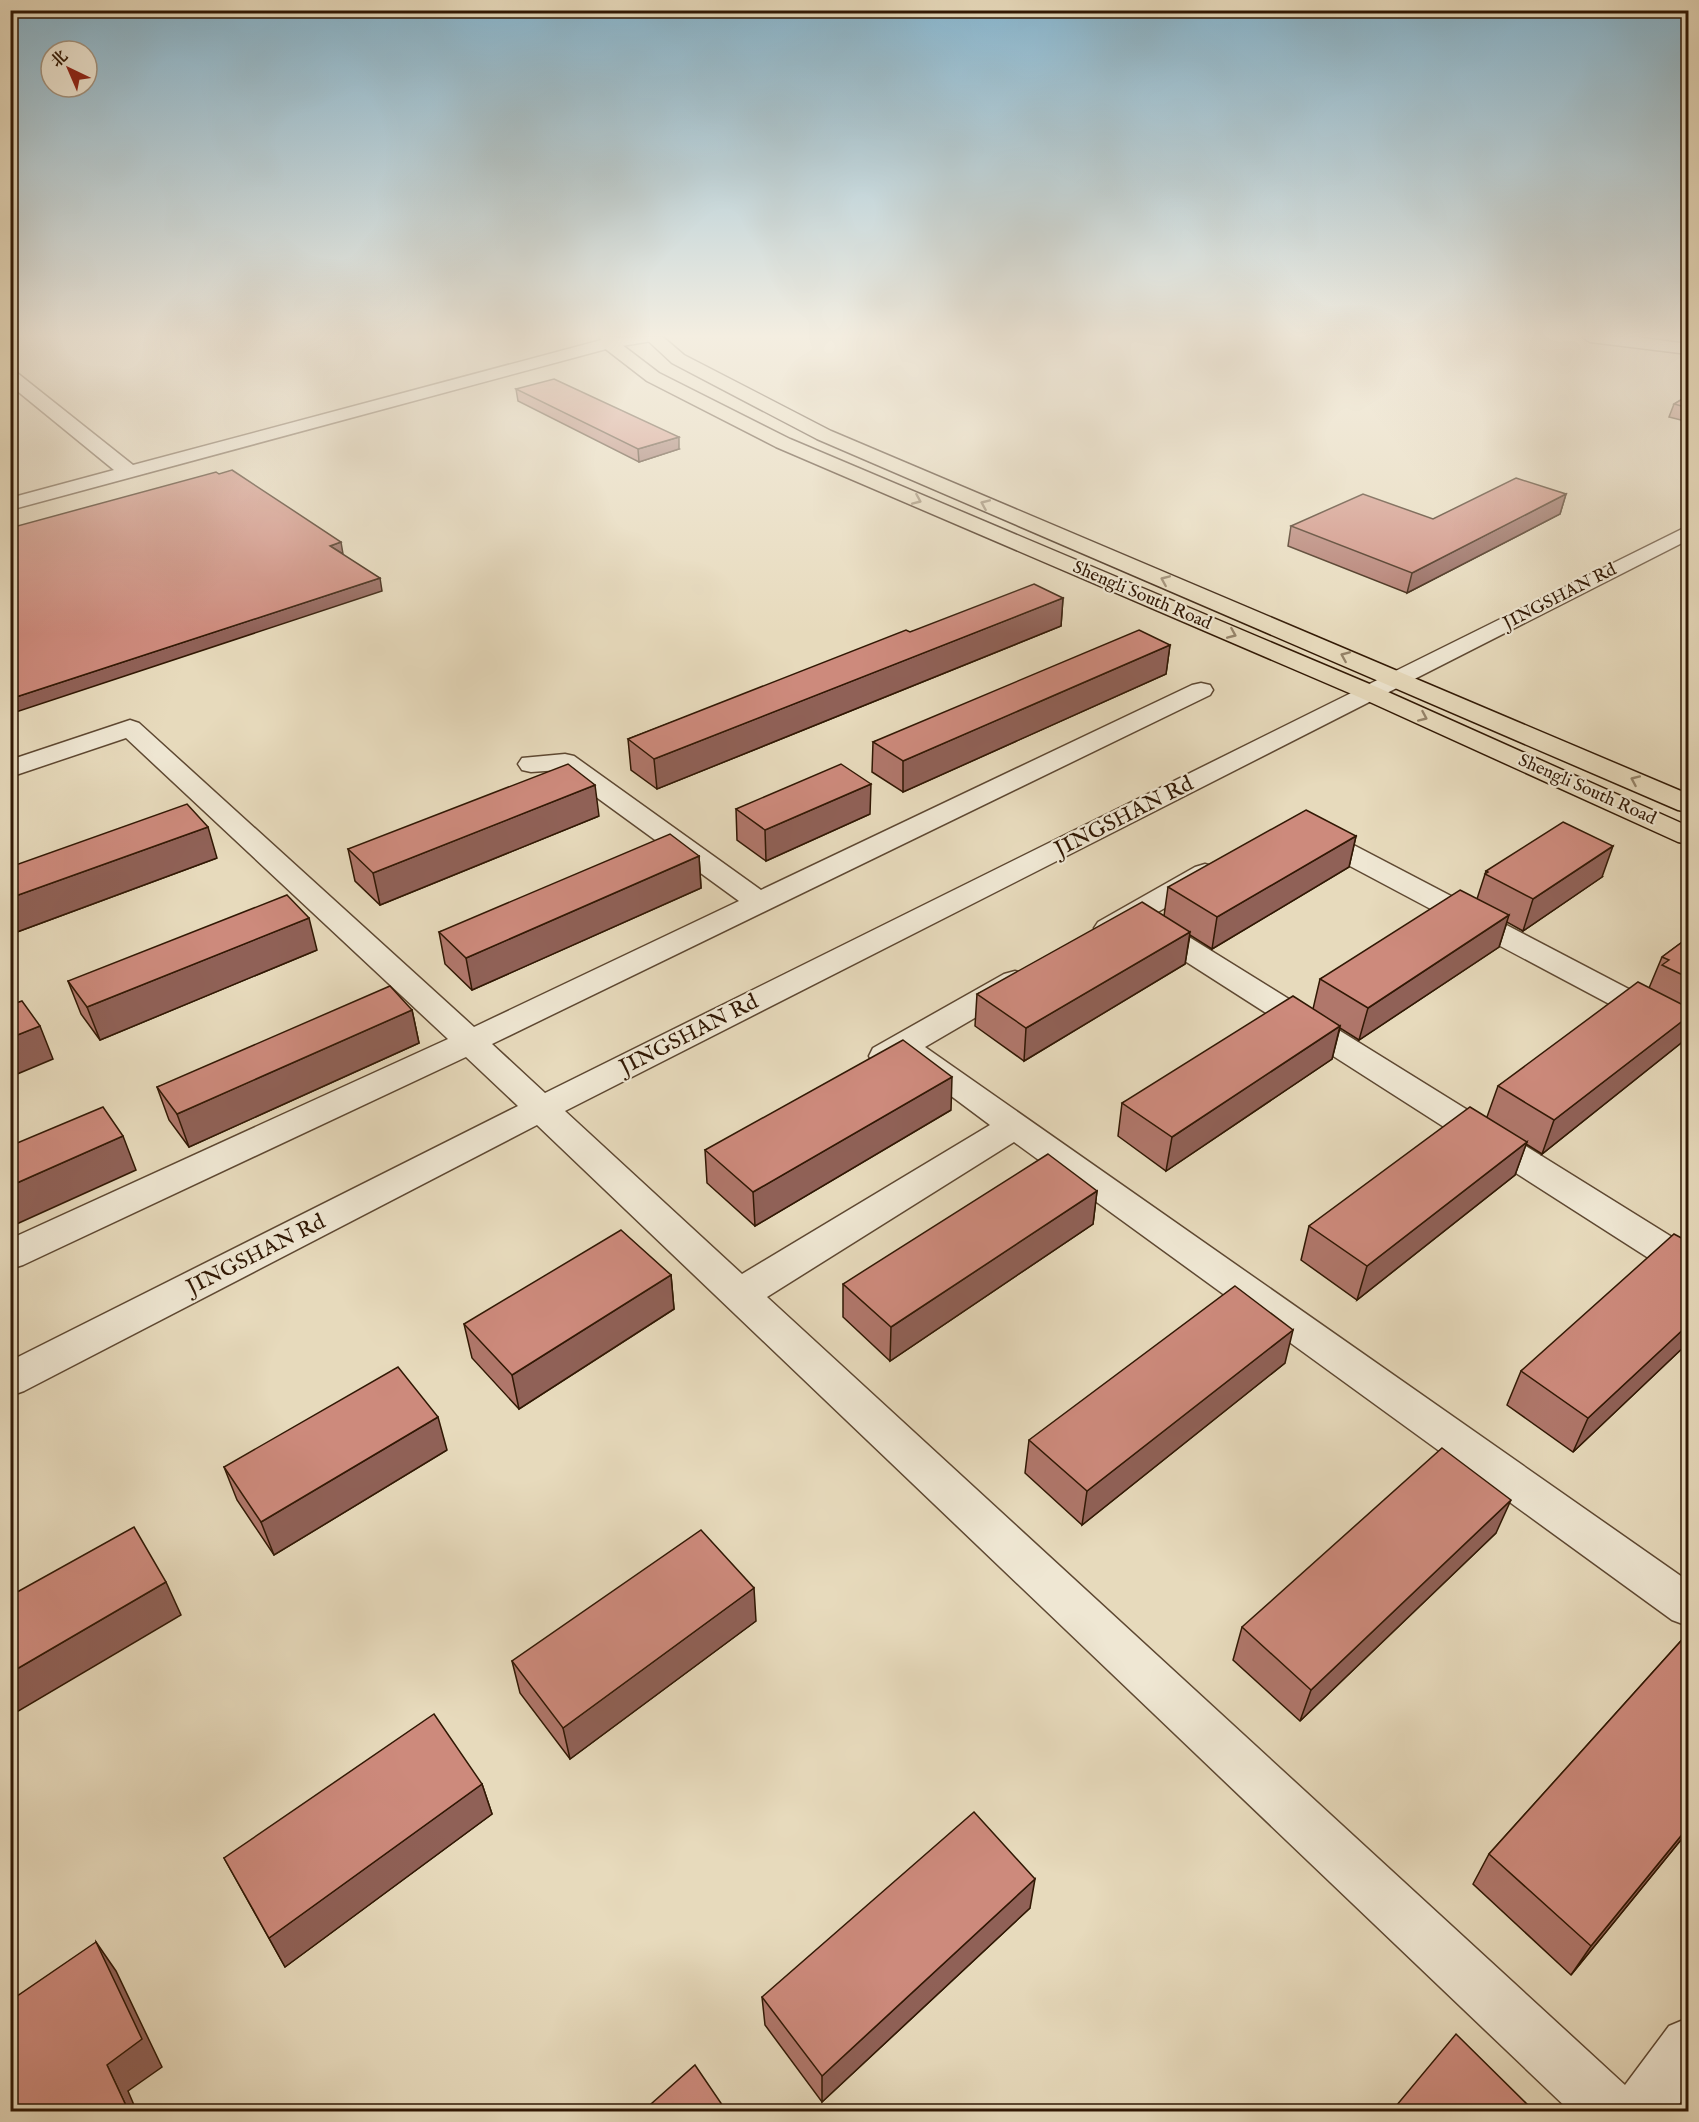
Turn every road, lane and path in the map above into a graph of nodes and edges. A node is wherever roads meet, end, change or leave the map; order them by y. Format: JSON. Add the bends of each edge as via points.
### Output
{"nodes":[{"id":1,"x":84,"y":436,"type":"edge"},
{"id":2,"x":260,"y":436,"type":"edge"},
{"id":3,"x":769,"y":436,"type":"edge"},
{"id":4,"x":826,"y":436,"type":"edge"},
{"id":5,"x":129,"y":472,"type":"junction"},
{"id":6,"x":10,"y":504,"type":"edge"},
{"id":7,"x":1689,"y":532,"type":"edge"},
{"id":8,"x":1398,"y":679,"type":"junction"},
{"id":9,"x":1201,"y":690,"type":"dead end"},
{"id":10,"x":1370,"y":693,"type":"junction"},
{"id":11,"x":531,"y":764,"type":"dead end"},
{"id":12,"x":10,"y":769,"type":"edge"},
{"id":13,"x":1689,"y":804,"type":"edge"},
{"id":14,"x":1282,"y":830,"type":"edge"},
{"id":15,"x":1689,"y":836,"type":"edge"},
{"id":16,"x":1232,"y":858,"type":"edge"},
{"id":17,"x":759,"y":902,"type":"junction"},
{"id":18,"x":1132,"y":915,"type":"junction"},
{"id":19,"x":1082,"y":943,"type":"edge"},
{"id":20,"x":1042,"y":966,"type":"edge"},
{"id":21,"x":1689,"y":1033,"type":"edge"},
{"id":22,"x":470,"y":1042,"type":"junction"},
{"id":23,"x":902,"y":1045,"type":"junction"},
{"id":24,"x":866,"y":1068,"type":"edge"},
{"id":25,"x":540,"y":1109,"type":"junction"},
{"id":26,"x":1015,"y":1125,"type":"junction"},
{"id":27,"x":10,"y":1255,"type":"edge"},
{"id":28,"x":1689,"y":1266,"type":"edge"},
{"id":29,"x":739,"y":1295,"type":"junction"},
{"id":30,"x":10,"y":1380,"type":"edge"},
{"id":31,"x":1689,"y":1606,"type":"edge"},
{"id":32,"x":1689,"y":2045,"type":"edge"},
{"id":33,"x":1611,"y":2112,"type":"edge"},
{"id":34,"x":1640,"y":2112,"type":"edge"}],
"edges":[{"from":1,"to":5,"type":"street"},
{"from":2,"to":5,"type":"street"},
{"from":3,"to":10,"type":"main road","name":"Shengli South Road","one_way":true},
{"from":8,"to":4,"type":"main road","name":"Shengli South Road","one_way":true},
{"from":5,"to":6,"type":"street"},
{"from":7,"to":8,"type":"street","name":"JINGSHAN Rd"},
{"from":8,"to":10,"type":"street","name":"JINGSHAN Rd"},
{"from":13,"to":8,"type":"main road","name":"Shengli South Road","one_way":true},
{"from":9,"to":17,"type":"street"},
{"from":10,"to":15,"type":"main road","name":"Shengli South Road","one_way":true},
{"from":10,"to":25,"type":"street","name":"JINGSHAN Rd"},
{"from":11,"to":17,"type":"street","via":[[565,762]]},
{"from":12,"to":22,"type":"street","via":[[130,728]]},
{"from":14,"to":21,"type":"street","via":[[1293,824]]},
{"from":16,"to":18,"type":"street"},
{"from":17,"to":22,"type":"street"},
{"from":18,"to":19,"type":"street"},
{"from":18,"to":28,"type":"street"},
{"from":20,"to":23,"type":"street"},
{"from":22,"to":25,"type":"street"},
{"from":22,"to":27,"type":"street"},
{"from":23,"to":24,"type":"street"},
{"from":23,"to":26,"type":"street"},
{"from":25,"to":29,"type":"street"},
{"from":25,"to":30,"type":"street","name":"JINGSHAN Rd"},
{"from":26,"to":29,"type":"street"},
{"from":26,"to":31,"type":"street"},
{"from":29,"to":33,"type":"street"},
{"from":32,"to":34,"type":"street"}]}
